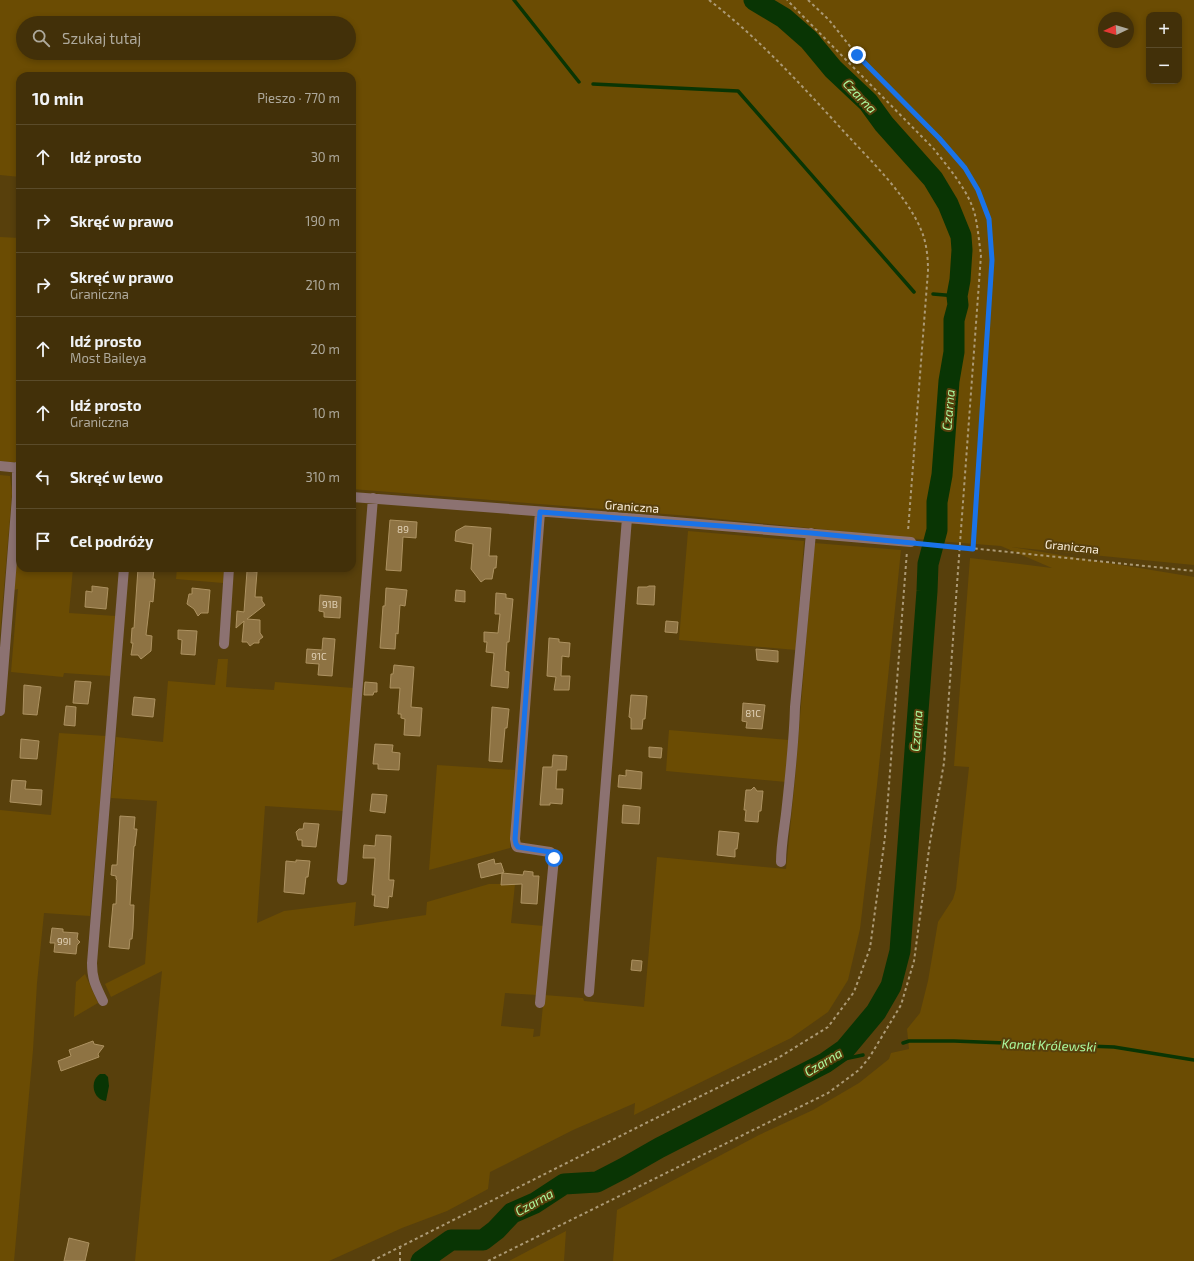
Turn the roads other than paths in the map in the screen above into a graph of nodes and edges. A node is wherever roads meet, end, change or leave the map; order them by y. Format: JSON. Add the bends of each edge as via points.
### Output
{"nodes":[{"id":1,"x":0,"y":466,"type":"edge"},
{"id":2,"x":16,"y":467,"type":"edge"},
{"id":3,"x":356,"y":497,"type":"edge"},
{"id":4,"x":373,"y":498,"type":"junction"},
{"id":5,"x":16,"y":510,"type":"edge"},
{"id":6,"x":540,"y":512,"type":"junction"},
{"id":7,"x":627,"y":518,"type":"junction"},
{"id":8,"x":811,"y":533,"type":"junction"},
{"id":9,"x":909,"y":542,"type":"road end"},
{"id":10,"x":124,"y":572,"type":"edge"},
{"id":11,"x":229,"y":572,"type":"edge"},
{"id":12,"x":224,"y":644,"type":"dead end"},
{"id":13,"x":0,"y":711,"type":"edge"},
{"id":14,"x":781,"y":862,"type":"dead end"},
{"id":15,"x":342,"y":880,"type":"dead end"},
{"id":16,"x":589,"y":992,"type":"dead end"},
{"id":17,"x":103,"y":1001,"type":"dead end"},
{"id":18,"x":540,"y":1003,"type":"dead end"}],
"edges":[{"from":1,"to":2,"type":"street"},
{"from":3,"to":4,"type":"street","name":"Graniczna"},
{"from":4,"to":6,"type":"street","name":"Graniczna"},
{"from":4,"to":15,"type":"street"},
{"from":5,"to":13,"type":"street"},
{"from":6,"to":7,"type":"street","name":"Graniczna"},
{"from":6,"to":18,"type":"street","via":[[515,839],[518,847],[550,852],[554,858]]},
{"from":7,"to":8,"type":"street","name":"Graniczna"},
{"from":7,"to":16,"type":"street"},
{"from":8,"to":9,"type":"street","name":"Graniczna"},
{"from":8,"to":14,"type":"street"},
{"from":10,"to":17,"type":"street","via":[[92,963],[92,976]]},
{"from":11,"to":12,"type":"street"}]}
